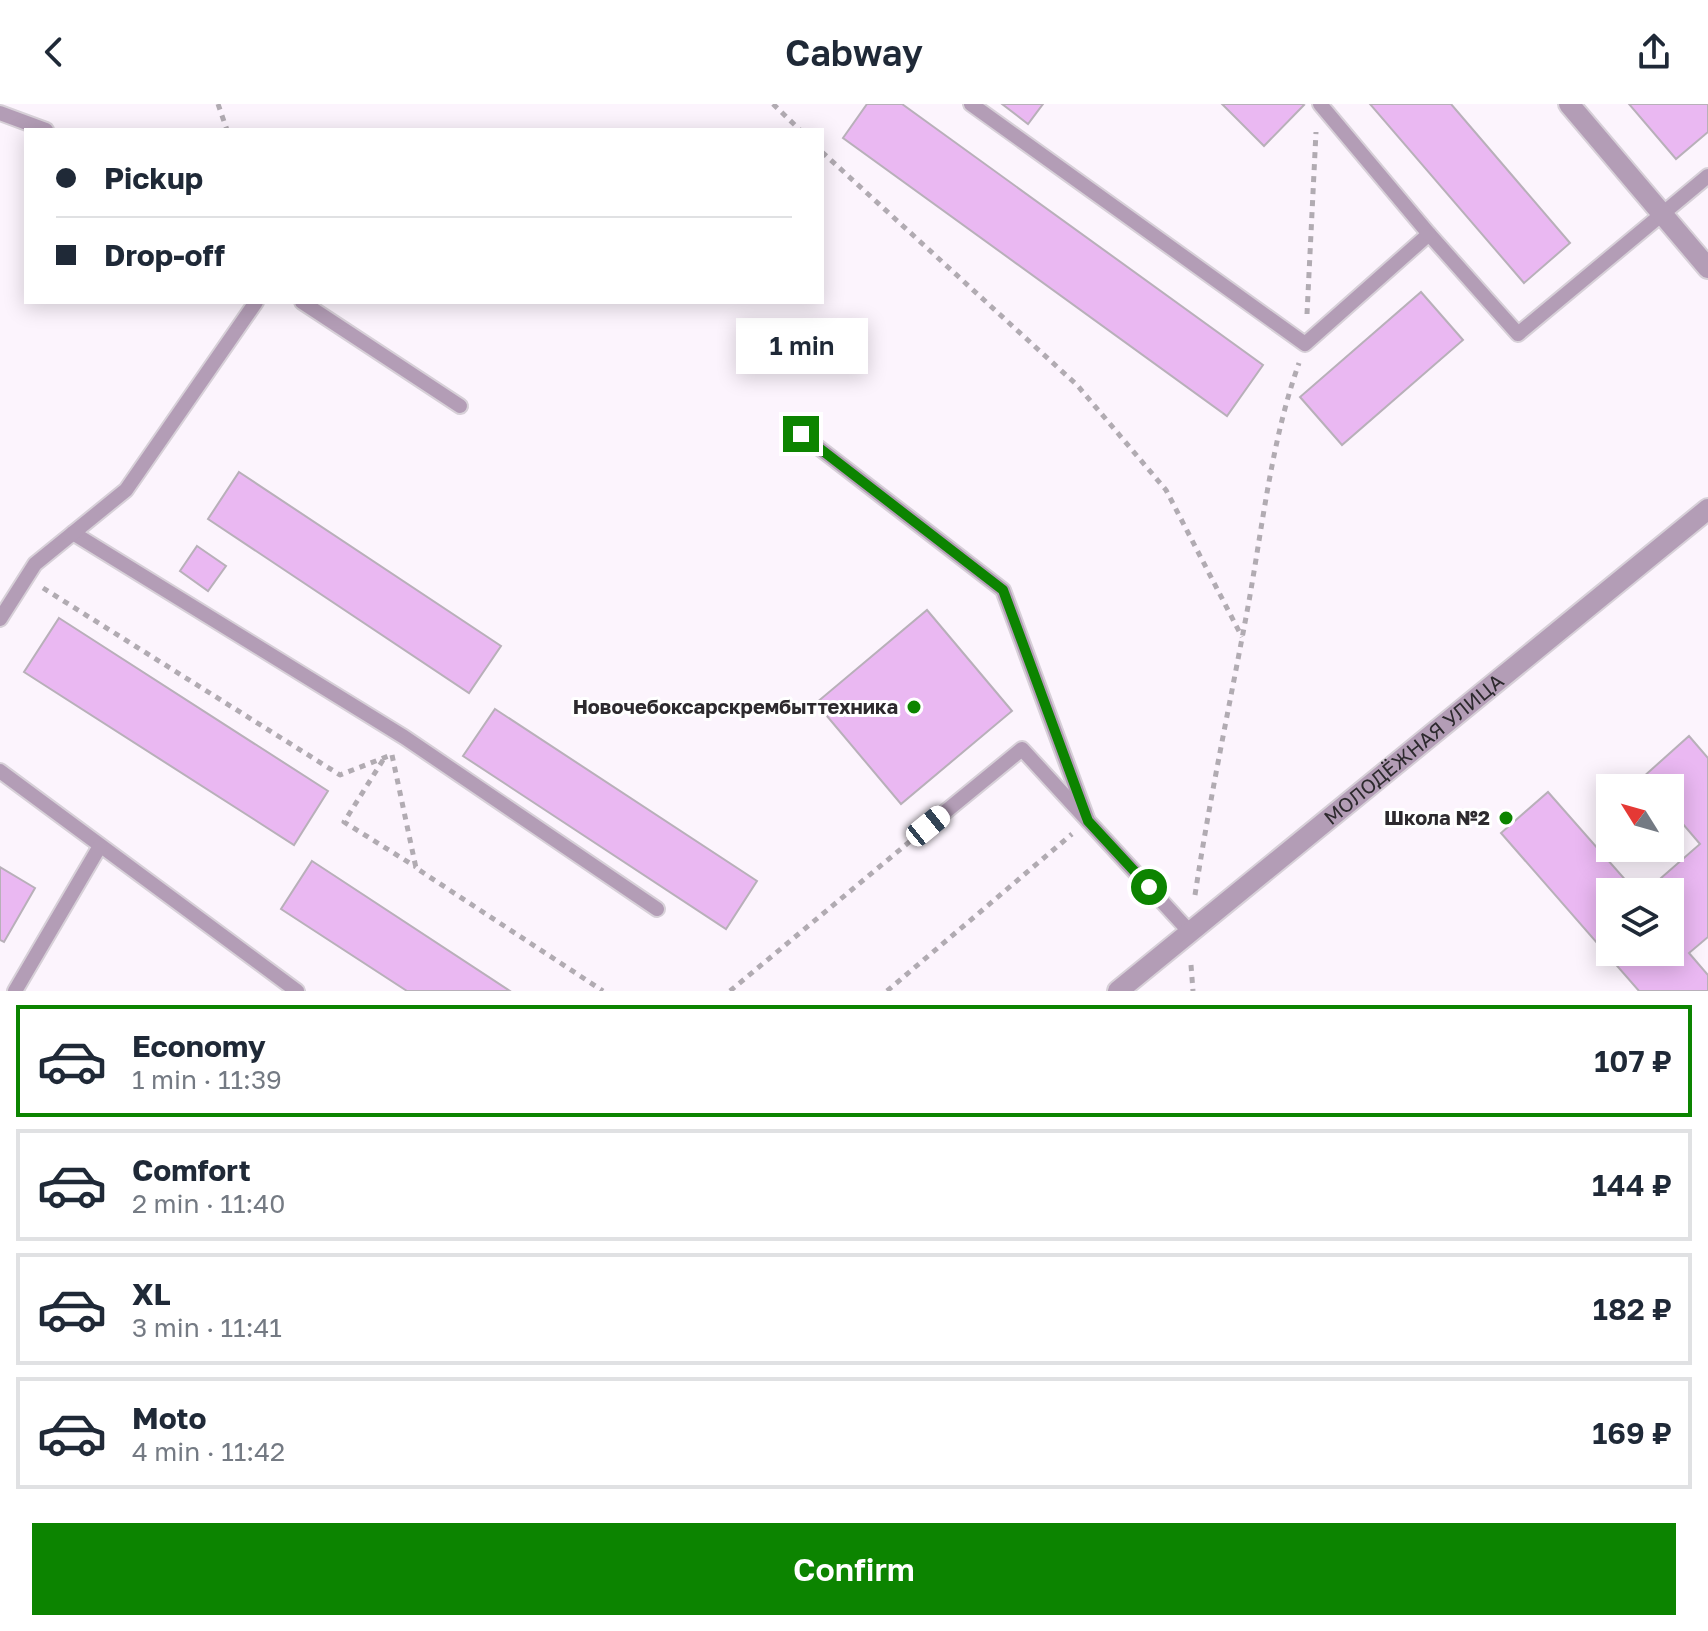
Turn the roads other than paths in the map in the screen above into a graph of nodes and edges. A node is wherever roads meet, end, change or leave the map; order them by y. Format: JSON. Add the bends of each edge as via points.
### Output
{"nodes":[{"id":1,"x":971,"y":104,"type":"edge"},
{"id":2,"x":1569,"y":104,"type":"edge"},
{"id":3,"x":1318,"y":112,"type":"edge"},
{"id":4,"x":0,"y":113,"type":"edge"},
{"id":5,"x":41,"y":128,"type":"edge"},
{"id":6,"x":1708,"y":176,"type":"edge"},
{"id":7,"x":1663,"y":214,"type":"junction"},
{"id":8,"x":1429,"y":234,"type":"junction"},
{"id":9,"x":1708,"y":268,"type":"edge"},
{"id":10,"x":255,"y":304,"type":"edge"},
{"id":11,"x":305,"y":304,"type":"edge"},
{"id":12,"x":460,"y":406,"type":"dead end"},
{"id":13,"x":801,"y":434,"type":"dead end"},
{"id":14,"x":1708,"y":509,"type":"edge"},
{"id":15,"x":73,"y":533,"type":"junction"},
{"id":16,"x":0,"y":619,"type":"edge"},
{"id":17,"x":0,"y":771,"type":"edge"},
{"id":18,"x":1088,"y":821,"type":"junction"},
{"id":19,"x":928,"y":826,"type":"road end"},
{"id":20,"x":100,"y":846,"type":"junction"},
{"id":21,"x":657,"y":909,"type":"dead end"},
{"id":22,"x":1189,"y":931,"type":"junction"},
{"id":23,"x":15,"y":991,"type":"edge"},
{"id":24,"x":297,"y":991,"type":"edge"},
{"id":25,"x":1118,"y":991,"type":"edge"}],
"edges":[{"from":1,"to":8,"type":"lane","via":[[1305,344]]},
{"from":2,"to":7,"type":"street"},
{"from":3,"to":8,"type":"lane"},
{"from":4,"to":5,"type":"lane"},
{"from":6,"to":7,"type":"lane"},
{"from":7,"to":8,"type":"lane","via":[[1518,334]]},
{"from":7,"to":9,"type":"street"},
{"from":10,"to":15,"type":"lane","via":[[126,490]]},
{"from":11,"to":12,"type":"lane"},
{"from":13,"to":18,"type":"lane","via":[[1003,590]]},
{"from":14,"to":22,"type":"street","name":"МОЛОДЁЖНАЯ УЛИЦА"},
{"from":15,"to":16,"type":"lane","via":[[35,564]]},
{"from":15,"to":21,"type":"lane","via":[[404,737]]},
{"from":17,"to":20,"type":"lane"},
{"from":18,"to":19,"type":"lane","via":[[1022,749]]},
{"from":18,"to":22,"type":"lane"},
{"from":20,"to":23,"type":"lane"},
{"from":20,"to":24,"type":"lane"},
{"from":22,"to":25,"type":"street","name":"МОЛОДЁЖНАЯ УЛИЦА"}]}
